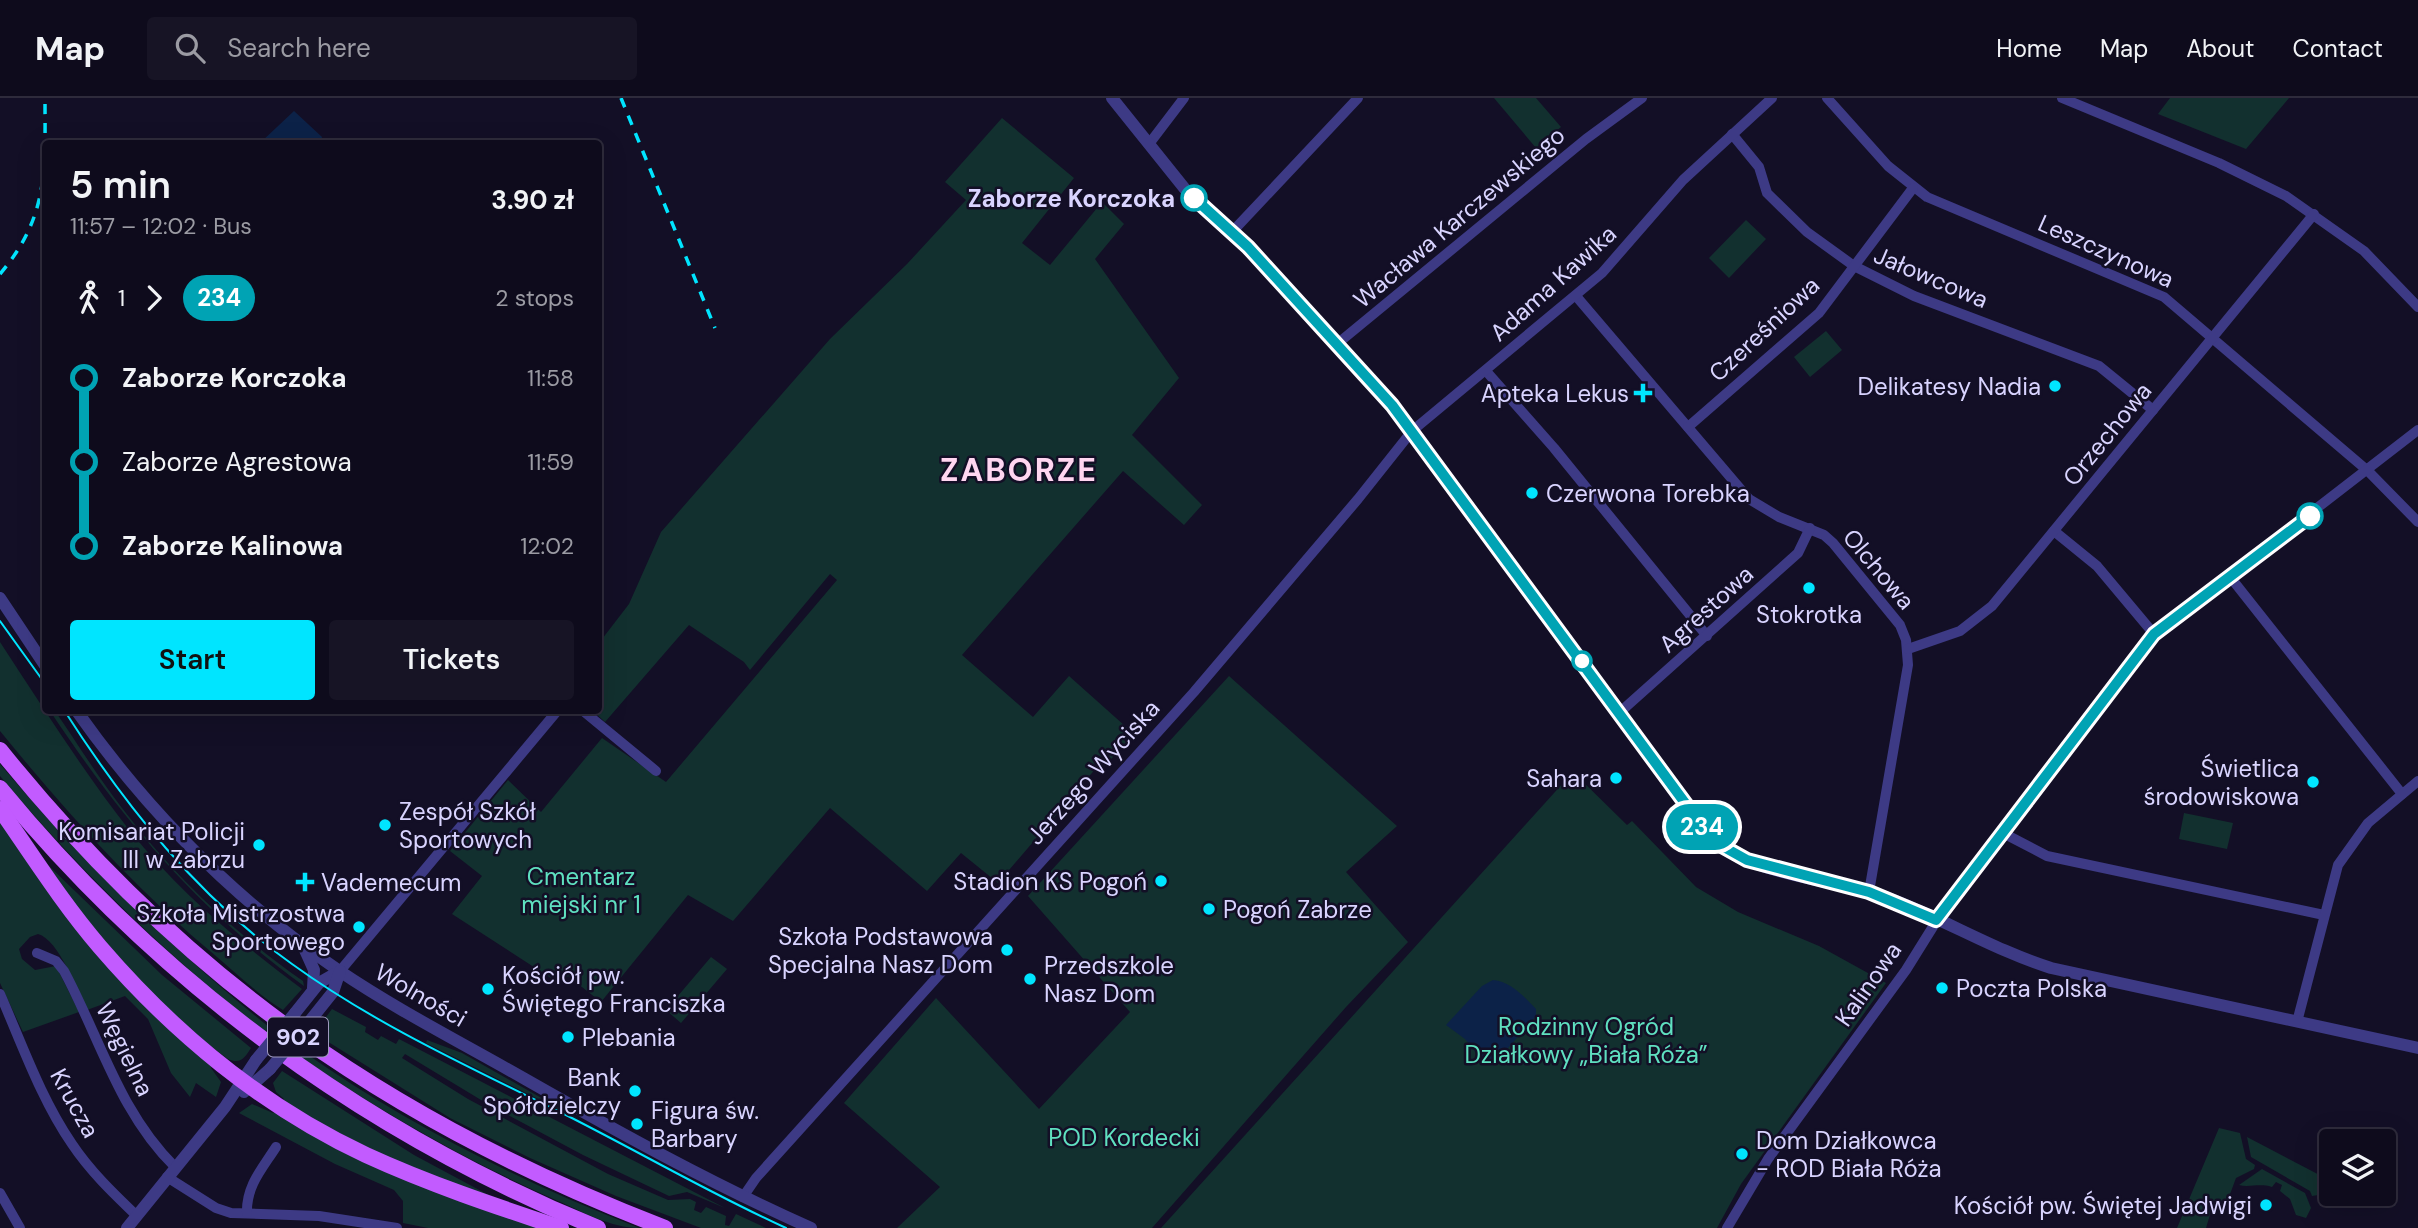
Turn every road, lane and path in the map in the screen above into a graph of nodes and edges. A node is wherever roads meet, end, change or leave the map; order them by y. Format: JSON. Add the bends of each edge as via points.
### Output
{"nodes":[{"id":1,"x":1184,"y":98,"type":"edge"},
{"id":2,"x":1358,"y":98,"type":"edge"},
{"id":3,"x":1642,"y":98,"type":"edge"},
{"id":4,"x":1772,"y":98,"type":"edge"},
{"id":5,"x":1827,"y":98,"type":"edge"},
{"id":6,"x":2062,"y":98,"type":"edge"},
{"id":7,"x":1116,"y":100,"type":"edge"},
{"id":8,"x":1731,"y":134,"type":"junction"},
{"id":9,"x":1149,"y":144,"type":"junction"},
{"id":10,"x":1913,"y":188,"type":"junction"},
{"id":11,"x":2314,"y":214,"type":"junction"},
{"id":12,"x":1232,"y":232,"type":"junction"},
{"id":13,"x":1854,"y":266,"type":"junction"},
{"id":14,"x":1576,"y":296,"type":"junction"},
{"id":15,"x":2418,"y":307,"type":"edge"},
{"id":16,"x":2213,"y":337,"type":"junction"},
{"id":17,"x":1337,"y":345,"type":"junction"},
{"id":18,"x":1486,"y":371,"type":"junction"},
{"id":19,"x":2153,"y":410,"type":"junction"},
{"id":20,"x":1688,"y":427,"type":"junction"},
{"id":21,"x":2418,"y":430,"type":"edge"},
{"id":22,"x":1412,"y":431,"type":"junction"},
{"id":23,"x":2368,"y":471,"type":"junction"},
{"id":24,"x":2418,"y":522,"type":"edge"},
{"id":25,"x":1810,"y":528,"type":"junction"},
{"id":26,"x":2054,"y":531,"type":"junction"},
{"id":27,"x":2231,"y":578,"type":"junction"},
{"id":28,"x":0,"y":598,"type":"edge"},
{"id":29,"x":2154,"y":634,"type":"junction"},
{"id":30,"x":1707,"y":636,"type":"junction"},
{"id":31,"x":1908,"y":649,"type":"junction"},
{"id":32,"x":42,"y":661,"type":"edge"},
{"id":33,"x":1619,"y":713,"type":"junction"},
{"id":34,"x":79,"y":714,"type":"edge"},
{"id":35,"x":555,"y":714,"type":"edge"},
{"id":36,"x":587,"y":714,"type":"edge"},
{"id":37,"x":0,"y":750,"type":"edge"},
{"id":38,"x":656,"y":771,"type":"dead end"},
{"id":39,"x":2418,"y":781,"type":"edge"},
{"id":40,"x":0,"y":788,"type":"edge"},
{"id":41,"x":2402,"y":794,"type":"junction"},
{"id":42,"x":0,"y":808,"type":"edge"},
{"id":43,"x":2001,"y":832,"type":"junction"},
{"id":44,"x":1869,"y":892,"type":"junction"},
{"id":45,"x":2325,"y":915,"type":"junction"},
{"id":46,"x":1936,"y":920,"type":"junction"},
{"id":47,"x":301,"y":944,"type":"junction"},
{"id":48,"x":37,"y":953,"type":"dead end"},
{"id":49,"x":340,"y":971,"type":"junction"},
{"id":50,"x":363,"y":986,"type":"junction"},
{"id":51,"x":312,"y":992,"type":"junction"},
{"id":52,"x":333,"y":992,"type":"junction"},
{"id":53,"x":0,"y":994,"type":"edge"},
{"id":54,"x":2297,"y":1022,"type":"junction"},
{"id":55,"x":2418,"y":1048,"type":"edge"},
{"id":56,"x":246,"y":1083,"type":"junction"},
{"id":57,"x":276,"y":1147,"type":"dead end"},
{"id":58,"x":171,"y":1172,"type":"junction"},
{"id":59,"x":0,"y":1193,"type":"edge"},
{"id":60,"x":743,"y":1197,"type":"junction"},
{"id":61,"x":247,"y":1213,"type":"junction"},
{"id":62,"x":137,"y":1216,"type":"junction"},
{"id":63,"x":319,"y":1216,"type":"junction"},
{"id":64,"x":20,"y":1228,"type":"edge"},
{"id":65,"x":127,"y":1228,"type":"edge"},
{"id":66,"x":319,"y":1228,"type":"edge"},
{"id":67,"x":397,"y":1228,"type":"edge"},
{"id":68,"x":561,"y":1228,"type":"edge"},
{"id":69,"x":598,"y":1228,"type":"edge"},
{"id":70,"x":665,"y":1228,"type":"edge"},
{"id":71,"x":811,"y":1228,"type":"edge"},
{"id":72,"x":1727,"y":1228,"type":"edge"}],
"edges":[{"from":1,"to":9,"type":"street"},
{"from":2,"to":12,"type":"street"},
{"from":3,"to":17,"type":"street","name":"Wacława Karczewskiego"},
{"from":4,"to":8,"type":"street","name":"Adama Kawika"},
{"from":5,"to":10,"type":"street","name":"Leszczynowa"},
{"from":6,"to":11,"type":"street","via":[[2258,180]]},
{"from":7,"to":9,"type":"street"},
{"from":8,"to":13,"type":"street","name":"Jałowcowa","via":[[1759,167],[1767,193],[1807,232]]},
{"from":8,"to":14,"type":"street","name":"Adama Kawika"},
{"from":9,"to":12,"type":"street","via":[[1192,196]]},
{"from":10,"to":13,"type":"street","name":"Czereśniowa"},
{"from":10,"to":16,"type":"street","name":"Leszczynowa","via":[[2154,291]]},
{"from":11,"to":15,"type":"street","via":[[2364,251]]},
{"from":11,"to":16,"type":"street","name":"Orzechowa"},
{"from":12,"to":17,"type":"street"},
{"from":13,"to":19,"type":"street","name":"Jałowcowa","via":[[1914,296],[2099,366]]},
{"from":13,"to":20,"type":"street","name":"Czereśniowa","via":[[1819,313]]},
{"from":14,"to":18,"type":"street","name":"Adama Kawika"},
{"from":14,"to":20,"type":"street","name":"Olchowa"},
{"from":16,"to":19,"type":"street","name":"Orzechowa"},
{"from":16,"to":23,"type":"street","name":"Leszczynowa"},
{"from":17,"to":22,"type":"street"},
{"from":18,"to":22,"type":"street","name":"Adama Kawika"},
{"from":18,"to":30,"type":"street"},
{"from":19,"to":26,"type":"street","name":"Orzechowa"},
{"from":20,"to":25,"type":"street","name":"Olchowa","via":[[1749,499]]},
{"from":21,"to":23,"type":"street","name":"Kalinowa"},
{"from":22,"to":33,"type":"street"},
{"from":22,"to":60,"type":"street","name":"Jerzego Wyciska","via":[[1194,692]]},
{"from":23,"to":24,"type":"street","name":"Leszczynowa"},
{"from":23,"to":27,"type":"street","name":"Kalinowa"},
{"from":25,"to":30,"type":"street","name":"Agrestowa","via":[[1798,554]]},
{"from":25,"to":31,"type":"street","name":"Olchowa","via":[[1833,543],[1900,625]]},
{"from":26,"to":29,"type":"street","via":[[2096,566]]},
{"from":26,"to":31,"type":"street","name":"Orzechowa","via":[[1982,617],[1936,642]]},
{"from":27,"to":29,"type":"street","name":"Kalinowa"},
{"from":27,"to":41,"type":"street"},
{"from":28,"to":32,"type":"street"},
{"from":29,"to":43,"type":"street","name":"Kalinowa"},
{"from":30,"to":33,"type":"street","name":"Agrestowa"},
{"from":31,"to":44,"type":"street","name":"Olchowa"},
{"from":33,"to":44,"type":"street","via":[[1701,826],[1726,851],[1758,864]]},
{"from":34,"to":47,"type":"street","name":"Wolności","via":[[178,837]]},
{"from":35,"to":49,"type":"street"},
{"from":36,"to":38,"type":"street"},
{"from":37,"to":70,"type":"main road","number":"902","via":[[141,906],[292,1033],[435,1123],[506,1160]]},
{"from":39,"to":41,"type":"street"},
{"from":40,"to":69,"type":"main road","number":"902","via":[[102,902],[277,1053],[416,1142]]},
{"from":41,"to":45,"type":"street","via":[[2352,841],[2338,865]]},
{"from":42,"to":56,"type":"main road","via":[[100,946],[172,1022]]},
{"from":43,"to":45,"type":"street","via":[[2048,856]]},
{"from":43,"to":46,"type":"street","name":"Kalinowa"},
{"from":44,"to":46,"type":"street"},
{"from":45,"to":54,"type":"street"},
{"from":46,"to":54,"type":"street","via":[[2051,968]]},
{"from":46,"to":72,"type":"street","name":"Kalinowa","via":[[1906,970],[1762,1169]]},
{"from":47,"to":49,"type":"street","name":"Wolności"},
{"from":47,"to":51,"type":"street","via":[[314,970]]},
{"from":48,"to":58,"type":"street","name":"Węgielna","via":[[56,961],[64,971],[120,1092]]},
{"from":49,"to":50,"type":"street","name":"Wolności"},
{"from":49,"to":51,"type":"street"},
{"from":49,"to":52,"type":"street"},
{"from":50,"to":52,"type":"street"},
{"from":50,"to":60,"type":"street","name":"Wolności","via":[[598,1122]]},
{"from":51,"to":56,"type":"street","bridge":true,"via":[[256,1059]]},
{"from":52,"to":56,"type":"street","bridge":true,"via":[[270,1069]]},
{"from":53,"to":62,"type":"street","name":"Krucza","via":[[45,1097],[71,1143]]},
{"from":54,"to":55,"type":"street"},
{"from":56,"to":58,"type":"street"},
{"from":56,"to":68,"type":"main road","via":[[364,1154]]},
{"from":57,"to":61,"type":"street","via":[[246,1197]]},
{"from":58,"to":61,"type":"street","name":"Węgielna","via":[[216,1209]]},
{"from":58,"to":62,"type":"street"},
{"from":59,"to":64,"type":"street"},
{"from":60,"to":71,"type":"street","name":"Wolności"},
{"from":61,"to":63,"type":"street","name":"Węgielna"},
{"from":62,"to":65,"type":"street"},
{"from":63,"to":66,"type":"street"},
{"from":63,"to":67,"type":"street","name":"Węgielna"}]}
